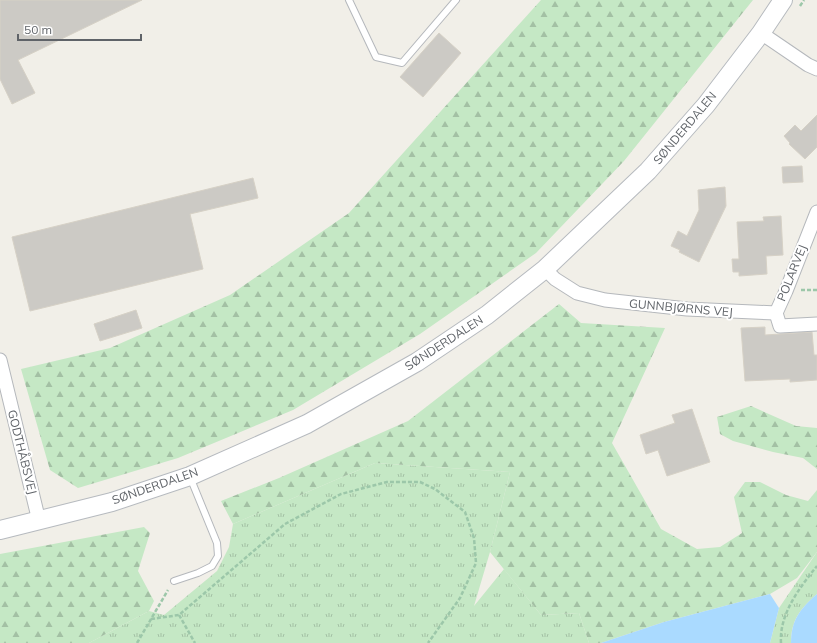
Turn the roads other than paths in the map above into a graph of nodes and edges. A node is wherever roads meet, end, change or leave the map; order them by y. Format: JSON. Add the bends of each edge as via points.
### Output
{"nodes":[{"id":1,"x":349,"y":0,"type":"edge"},
{"id":2,"x":456,"y":0,"type":"edge"},
{"id":3,"x":783,"y":0,"type":"edge"},
{"id":4,"x":761,"y":33,"type":"junction"},
{"id":5,"x":817,"y":69,"type":"edge"},
{"id":6,"x":817,"y":212,"type":"edge"},
{"id":7,"x":545,"y":269,"type":"junction"},
{"id":8,"x":776,"y":313,"type":"junction"},
{"id":9,"x":817,"y":324,"type":"edge"},
{"id":10,"x":0,"y":360,"type":"edge"},
{"id":11,"x":190,"y":476,"type":"junction"},
{"id":12,"x":39,"y":521,"type":"junction"},
{"id":13,"x":0,"y":530,"type":"edge"},
{"id":14,"x":174,"y":581,"type":"road end"}],
"edges":[{"from":1,"to":2,"type":"lane","via":[[376,57],[402,63]]},
{"from":3,"to":4,"type":"street","name":"SØNDERDALEN"},
{"from":4,"to":5,"type":"street"},
{"from":4,"to":7,"type":"street","name":"SØNDERDALEN","via":[[706,105],[648,171]]},
{"from":6,"to":8,"type":"street","name":"POLARVEJ"},
{"from":7,"to":8,"type":"street","name":"GUNNBJØRNS VEJ","via":[[577,293],[604,300],[687,309]]},
{"from":7,"to":11,"type":"street","name":"SØNDERDALEN","via":[[487,315],[417,362],[307,424]]},
{"from":8,"to":9,"type":"street","via":[[780,326]]},
{"from":10,"to":12,"type":"street","name":"GODTHÅBSVEJ"},
{"from":11,"to":12,"type":"street","name":"SØNDERDALEN","via":[[112,502]]},
{"from":11,"to":14,"type":"lane","via":[[217,543],[218,556],[212,566]]},
{"from":12,"to":13,"type":"street","name":"SØNDERDALEN"}]}
